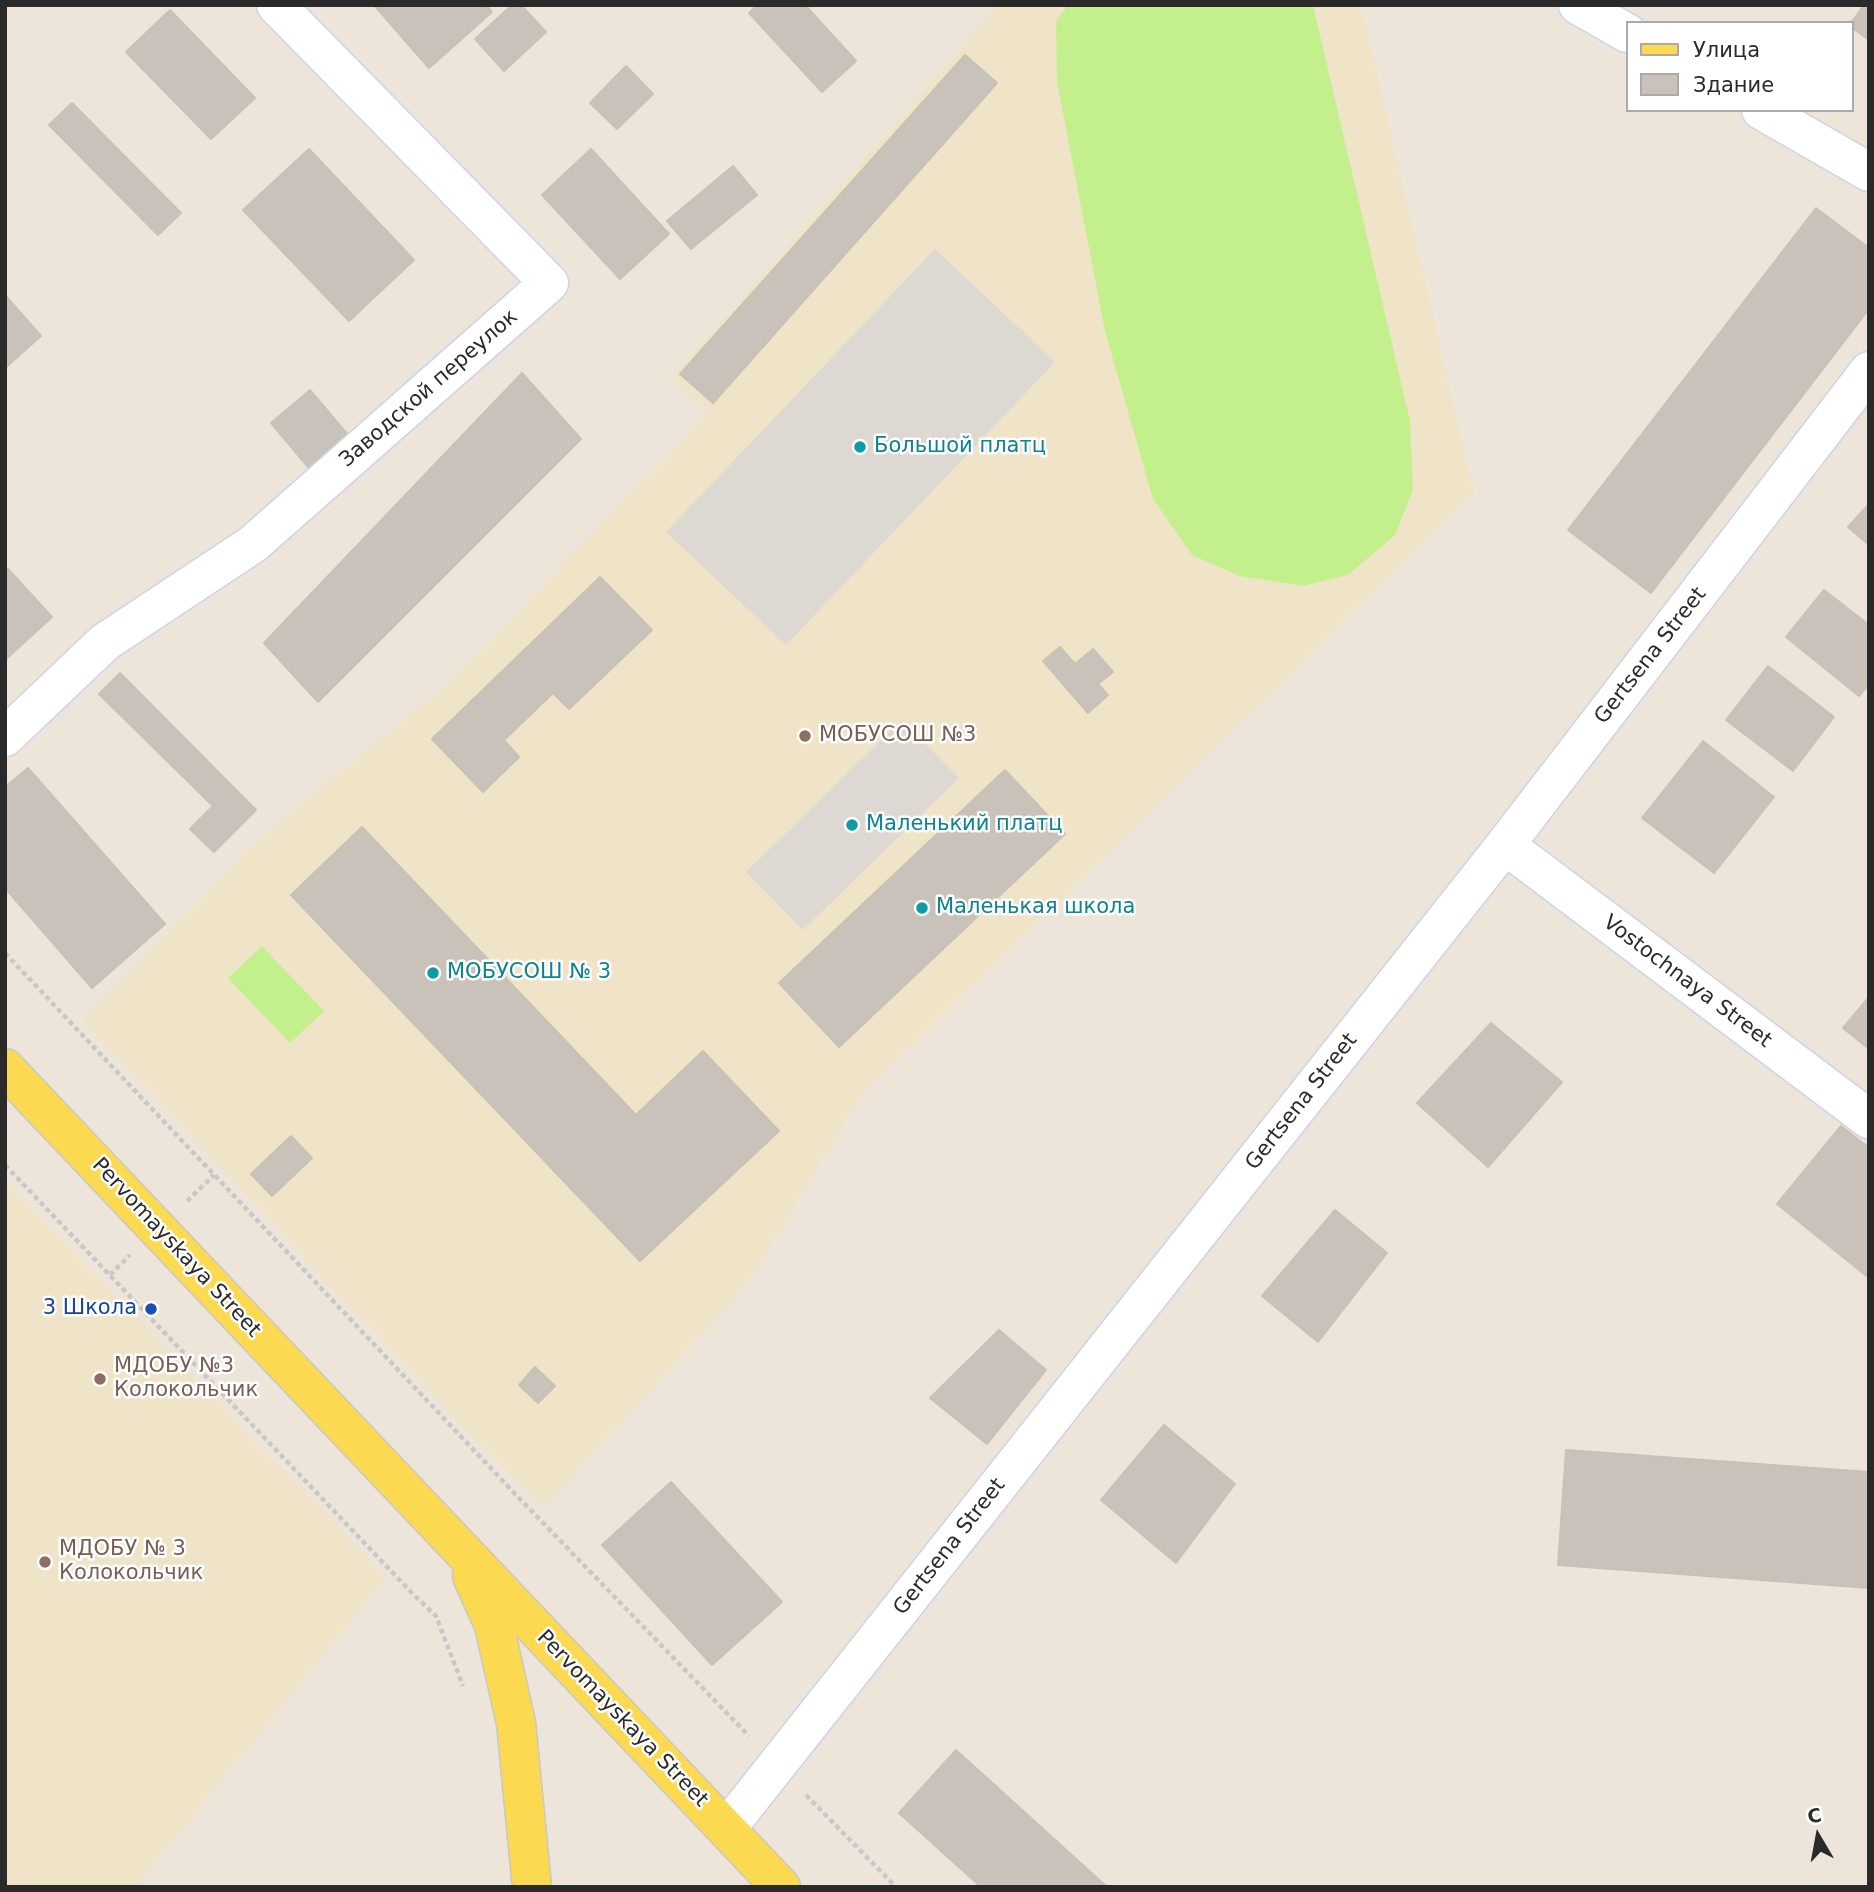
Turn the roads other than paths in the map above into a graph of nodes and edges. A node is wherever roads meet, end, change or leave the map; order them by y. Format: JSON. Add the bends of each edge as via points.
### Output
{"nodes":[{"id":1,"x":276,"y":5,"type":"edge"},
{"id":2,"x":1578,"y":5,"type":"edge"},
{"id":3,"x":1626,"y":32,"type":"edge"},
{"id":4,"x":1764,"y":112,"type":"edge"},
{"id":5,"x":1869,"y":172,"type":"edge"},
{"id":6,"x":1869,"y":371,"type":"edge"},
{"id":7,"x":5,"y":737,"type":"edge"},
{"id":8,"x":1505,"y":845,"type":"junction"},
{"id":9,"x":5,"y":1068,"type":"edge"},
{"id":10,"x":1869,"y":1119,"type":"edge"},
{"id":11,"x":462,"y":1551,"type":"junction"},
{"id":12,"x":727,"y":1828,"type":"junction"},
{"id":13,"x":532,"y":1887,"type":"edge"},
{"id":14,"x":782,"y":1887,"type":"edge"}],
"edges":[{"from":1,"to":7,"type":"street","name":"Заводской переулок","via":[[549,283],[253,544],[105,642]]},
{"from":2,"to":3,"type":"street"},
{"from":4,"to":5,"type":"street"},
{"from":6,"to":8,"type":"street","name":"Gertsena Street"},
{"from":8,"to":10,"type":"street","name":"Vostochnaya Street"},
{"from":8,"to":12,"type":"street","name":"Gertsena Street"},
{"from":9,"to":11,"type":"main road","name":"Pervomayskaya Street"},
{"from":11,"to":12,"type":"main road","name":"Pervomayskaya Street"},
{"from":11,"to":13,"type":"main road","name":"Pervomayskaya Street","via":[[494,1625],[516,1723]]},
{"from":12,"to":14,"type":"main road","name":"Pervomayskaya Street"}]}
